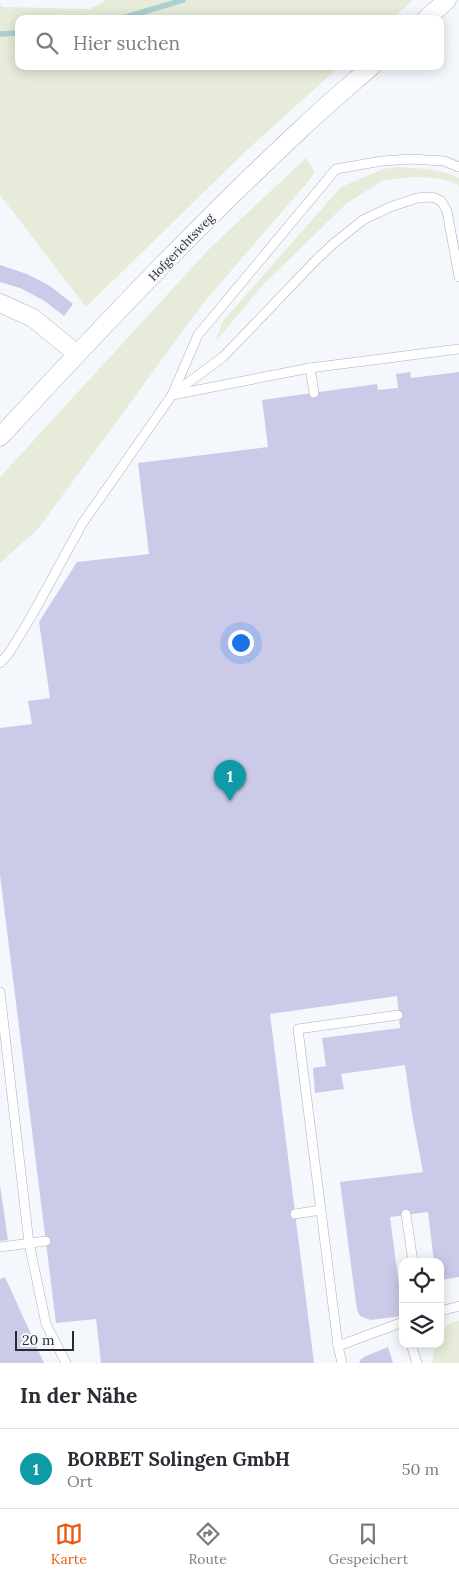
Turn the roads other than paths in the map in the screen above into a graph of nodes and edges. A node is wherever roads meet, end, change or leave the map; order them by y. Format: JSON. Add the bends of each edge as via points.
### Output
{"nodes":[{"id":1,"x":447,"y":0,"type":"edge"},
{"id":2,"x":430,"y":15,"type":"edge"},
{"id":3,"x":367,"y":70,"type":"edge"},
{"id":4,"x":459,"y":167,"type":"edge"},
{"id":5,"x":459,"y":277,"type":"edge"},
{"id":6,"x":0,"y":303,"type":"edge"},
{"id":7,"x":459,"y":349,"type":"edge"},
{"id":8,"x":77,"y":354,"type":"junction"},
{"id":9,"x":310,"y":368,"type":"junction"},
{"id":10,"x":314,"y":393,"type":"dead end"},
{"id":11,"x":172,"y":395,"type":"junction"},
{"id":12,"x":0,"y":437,"type":"edge"},
{"id":13,"x":0,"y":663,"type":"edge"},
{"id":14,"x":0,"y":992,"type":"edge"},
{"id":15,"x":398,"y":1014,"type":"dead end"},
{"id":16,"x":321,"y":1210,"type":"junction"},
{"id":17,"x":295,"y":1214,"type":"dead end"},
{"id":18,"x":406,"y":1214,"type":"dead end"},
{"id":19,"x":46,"y":1241,"type":"dead end"},
{"id":20,"x":29,"y":1243,"type":"junction"},
{"id":21,"x":0,"y":1247,"type":"edge"},
{"id":22,"x":412,"y":1258,"type":"edge"},
{"id":23,"x":459,"y":1306,"type":"edge"},
{"id":24,"x":444,"y":1310,"type":"edge"},
{"id":25,"x":399,"y":1323,"type":"edge"},
{"id":26,"x":338,"y":1346,"type":"junction"},
{"id":27,"x":412,"y":1348,"type":"edge"},
{"id":28,"x":66,"y":1363,"type":"edge"},
{"id":29,"x":342,"y":1363,"type":"edge"},
{"id":30,"x":417,"y":1363,"type":"edge"}],
"edges":[{"from":1,"to":2,"type":"street"},
{"from":3,"to":8,"type":"street","name":"Hofgerichtsweg","via":[[224,203]]},
{"from":4,"to":11,"type":"lane","via":[[444,161],[411,159],[336,170],[198,335]]},
{"from":5,"to":11,"type":"lane","via":[[444,205],[428,197],[390,207],[363,220],[333,244],[223,357]]},
{"from":6,"to":8,"type":"street","via":[[33,318]]},
{"from":7,"to":9,"type":"lane"},
{"from":8,"to":12,"type":"street","name":"Hofgerichtsweg"},
{"from":9,"to":10,"type":"lane"},
{"from":9,"to":11,"type":"lane"},
{"from":11,"to":13,"type":"lane","via":[[82,524],[31,618]]},
{"from":14,"to":20,"type":"lane"},
{"from":15,"to":16,"type":"lane","via":[[298,1029]]},
{"from":16,"to":17,"type":"lane"},
{"from":16,"to":26,"type":"lane"},
{"from":18,"to":22,"type":"lane"},
{"from":19,"to":20,"type":"lane"},
{"from":20,"to":21,"type":"lane"},
{"from":20,"to":28,"type":"lane","via":[[46,1324]]},
{"from":23,"to":24,"type":"lane"},
{"from":25,"to":26,"type":"lane"},
{"from":26,"to":29,"type":"lane"},
{"from":27,"to":30,"type":"lane"}]}
